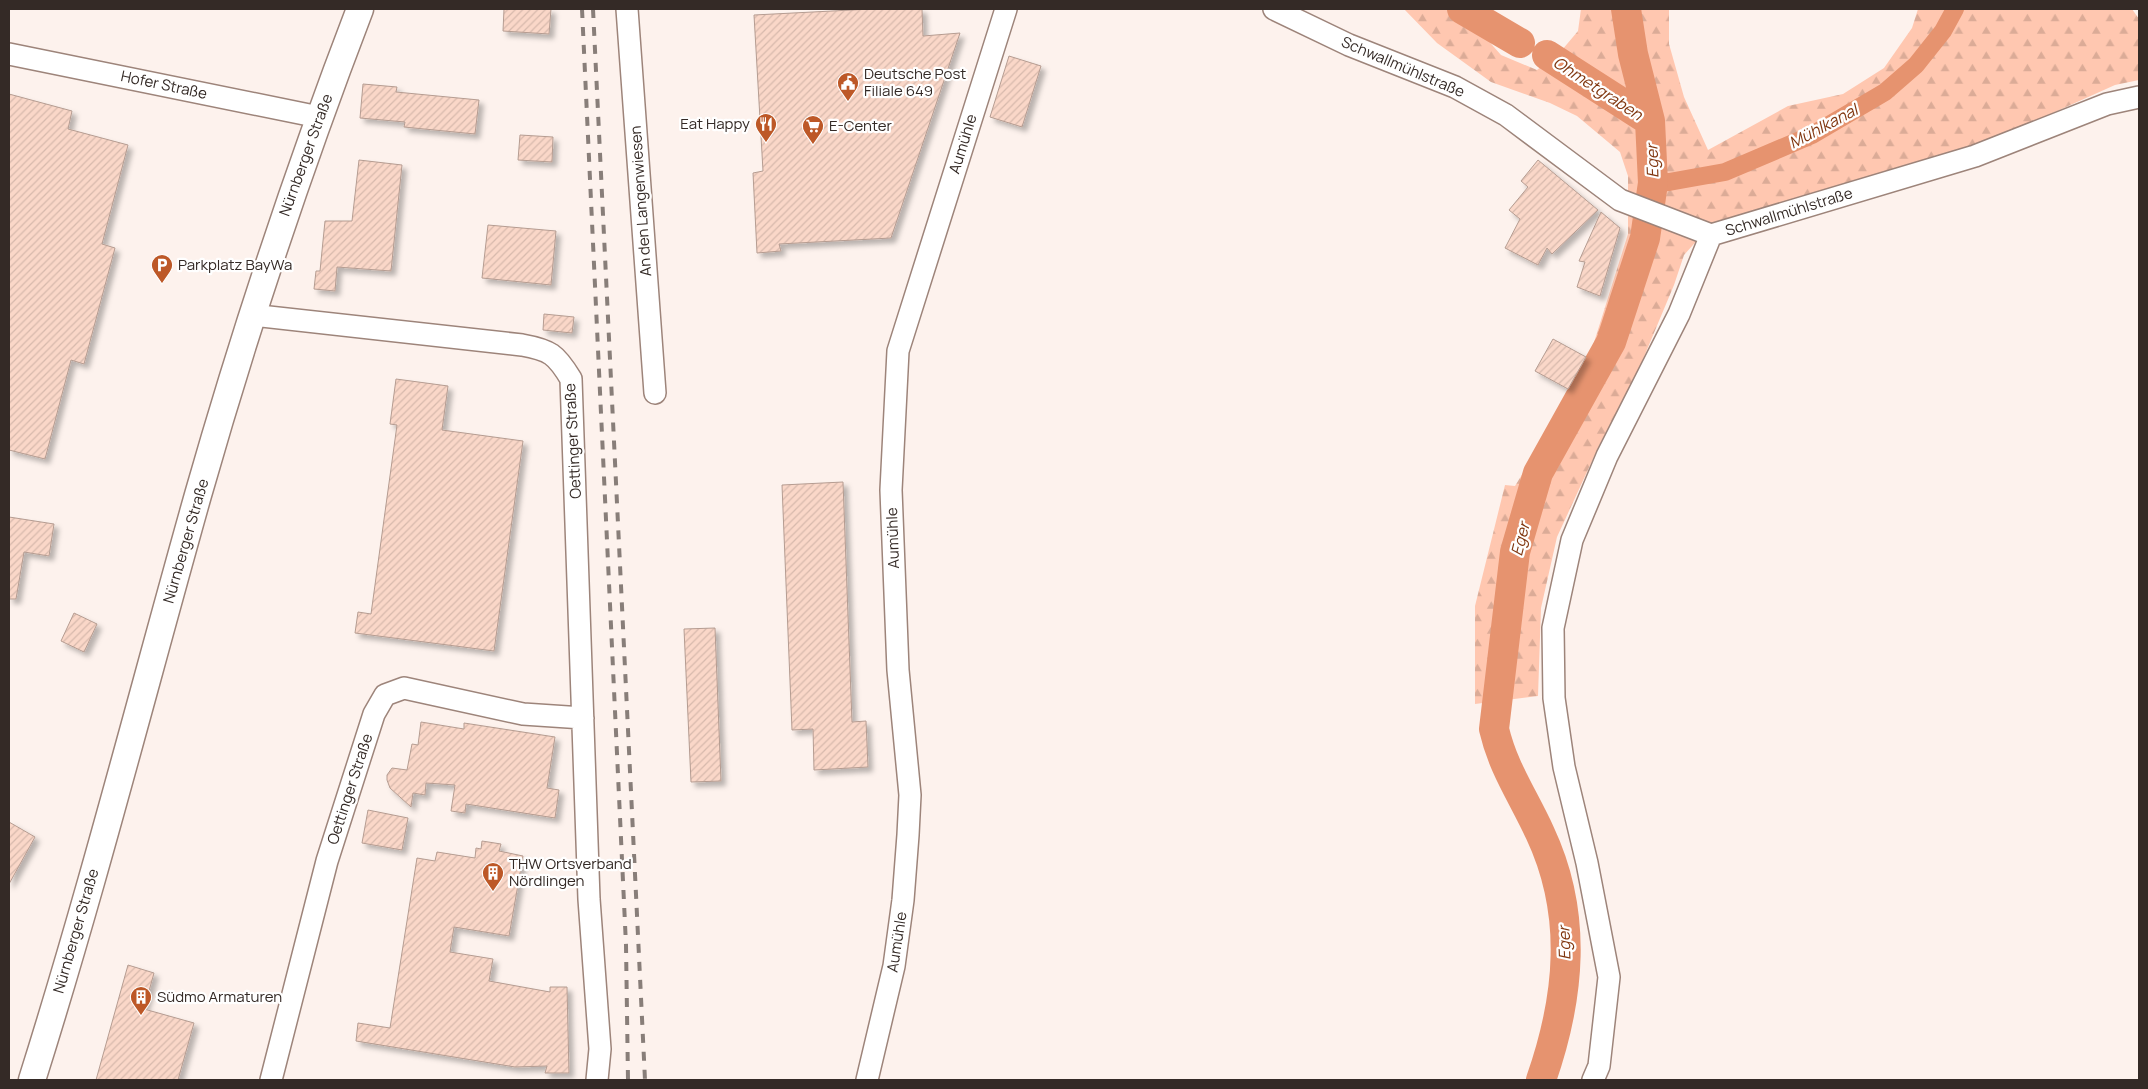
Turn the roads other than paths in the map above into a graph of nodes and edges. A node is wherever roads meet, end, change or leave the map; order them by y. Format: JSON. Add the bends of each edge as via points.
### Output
{"nodes":[{"id":1,"x":360,"y":9,"type":"edge"},
{"id":2,"x":627,"y":9,"type":"edge"},
{"id":3,"x":1006,"y":9,"type":"edge"},
{"id":4,"x":1274,"y":9,"type":"edge"},
{"id":5,"x":9,"y":54,"type":"edge"},
{"id":6,"x":2139,"y":97,"type":"edge"},
{"id":7,"x":318,"y":117,"type":"junction"},
{"id":8,"x":1711,"y":235,"type":"junction"},
{"id":9,"x":252,"y":316,"type":"junction"},
{"id":10,"x":654,"y":393,"type":"dead end"},
{"id":11,"x":583,"y":718,"type":"junction"},
{"id":12,"x":32,"y":1080,"type":"edge"},
{"id":13,"x":270,"y":1080,"type":"edge"},
{"id":14,"x":597,"y":1080,"type":"edge"},
{"id":15,"x":867,"y":1080,"type":"edge"},
{"id":16,"x":1593,"y":1080,"type":"edge"}],
"edges":[{"from":1,"to":7,"type":"main road","name":"Nürnberger Straße"},
{"from":2,"to":10,"type":"street","name":"An den Langenwiesen"},
{"from":3,"to":15,"type":"street","name":"Aumühle","via":[[898,351],[891,490],[898,670],[910,795],[904,900],[894,966]]},
{"from":4,"to":8,"type":"street","name":"Schwallmühlstraße","via":[[1349,45],[1455,87],[1506,114],[1620,200]]},
{"from":5,"to":7,"type":"street","name":"Hofer Straße"},
{"from":6,"to":8,"type":"street","name":"Schwallmühlstraße","via":[[2107,104],[1975,156]]},
{"from":7,"to":9,"type":"main road","name":"Nürnberger Straße"},
{"from":8,"to":16,"type":"street","via":[[1678,314],[1608,456],[1572,540],[1553,628],[1554,698],[1564,767],[1609,977],[1599,1066]]},
{"from":9,"to":11,"type":"street","name":"Oettinger Straße","via":[[522,345],[545,349],[559,360],[571,378]]},
{"from":9,"to":12,"type":"main road","name":"Nürnberger Straße"},
{"from":11,"to":13,"type":"street","name":"Oettinger Straße","via":[[523,714],[404,688],[385,695],[374,714],[327,862]]},
{"from":11,"to":14,"type":"street","name":"Oettinger Straße","via":[[600,1049]]}]}
